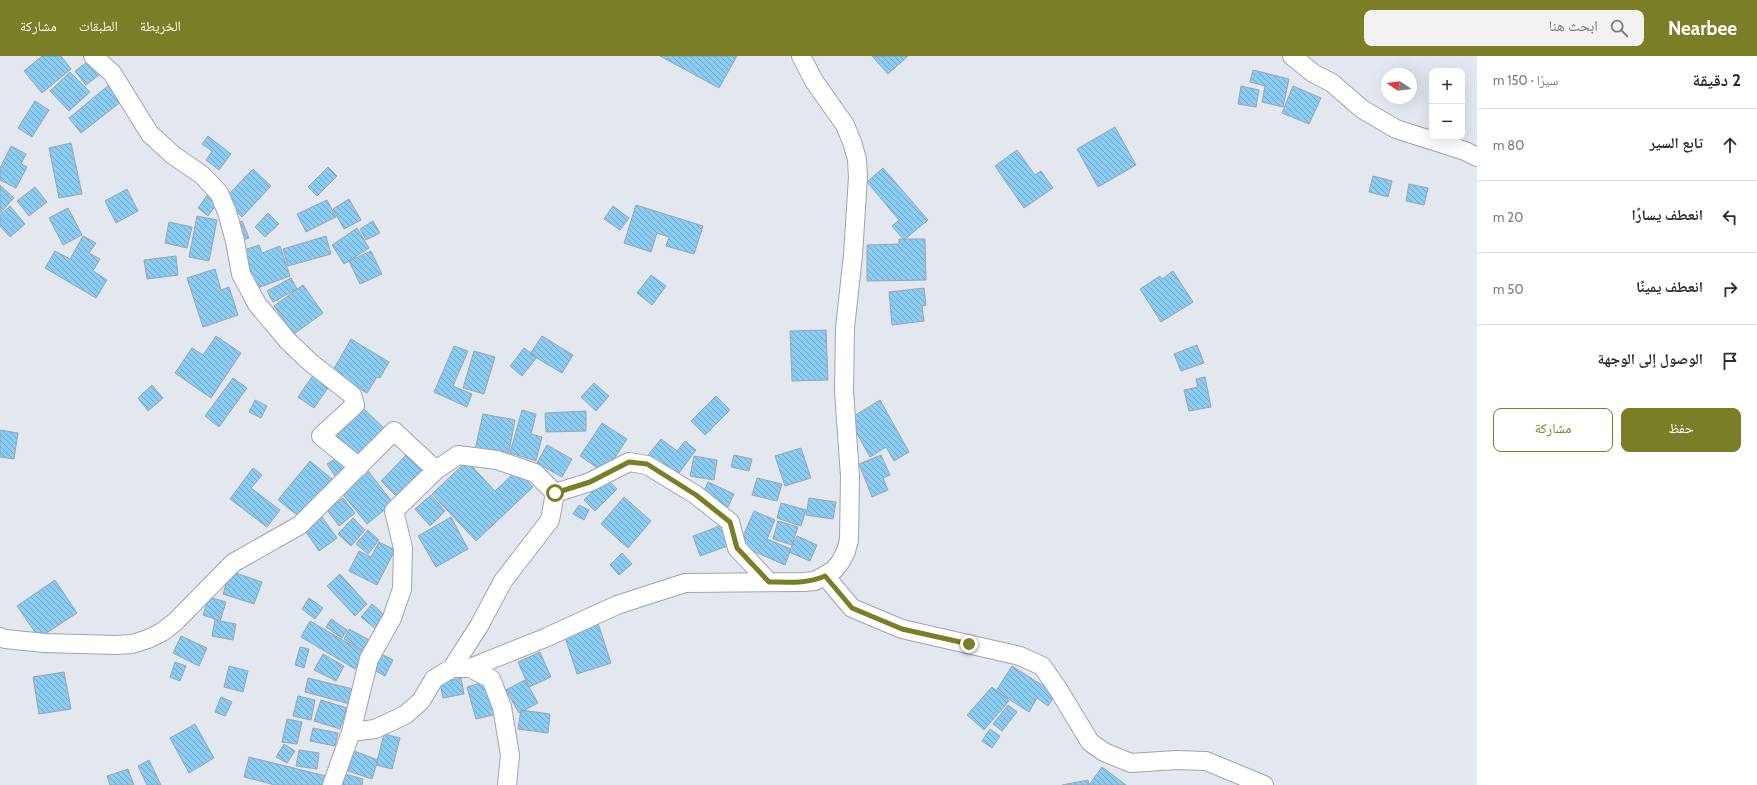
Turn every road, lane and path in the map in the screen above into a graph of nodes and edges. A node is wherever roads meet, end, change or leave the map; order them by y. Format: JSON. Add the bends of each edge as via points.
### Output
{"nodes":[{"id":1,"x":93,"y":56,"type":"edge"},
{"id":2,"x":801,"y":56,"type":"edge"},
{"id":3,"x":1292,"y":56,"type":"edge"},
{"id":4,"x":1477,"y":157,"type":"edge"},
{"id":5,"x":359,"y":467,"type":"junction"},
{"id":6,"x":436,"y":470,"type":"junction"},
{"id":7,"x":555,"y":493,"type":"junction"},
{"id":8,"x":825,"y":576,"type":"junction"},
{"id":9,"x":769,"y":582,"type":"junction"},
{"id":10,"x":2,"y":639,"type":"edge"},
{"id":11,"x":452,"y":668,"type":"junction"},
{"id":12,"x":470,"y":668,"type":"junction"},
{"id":13,"x":351,"y":732,"type":"junction"},
{"id":14,"x":332,"y":785,"type":"edge"},
{"id":15,"x":507,"y":785,"type":"edge"},
{"id":16,"x":1264,"y":785,"type":"edge"}],
"edges":[{"from":1,"to":5,"type":"street","via":[[112,73],[150,134],[173,155],[202,175],[219,193],[235,241],[241,274],[257,304],[288,341],[352,395],[355,405],[321,436]]},
{"from":2,"to":8,"type":"street","via":[[814,81],[845,125],[857,159],[858,177],[854,255],[845,328],[844,391],[850,476],[849,540],[841,561]]},
{"from":3,"to":4,"type":"street","via":[[1313,73],[1332,83],[1362,109],[1396,129]]},
{"from":5,"to":6,"type":"street","via":[[394,431]]},
{"from":5,"to":10,"type":"street","via":[[300,525],[233,563],[175,622],[148,639],[116,645]]},
{"from":6,"to":7,"type":"street","via":[[458,455],[497,460],[535,473]]},
{"from":6,"to":13,"type":"street","via":[[394,511],[403,548],[402,589],[392,618],[369,659]]},
{"from":7,"to":9,"type":"street","via":[[590,482],[629,462],[647,464],[696,495],[730,522],[737,548]]},
{"from":7,"to":11,"type":"street","via":[[550,520],[502,581],[479,626]]},
{"from":8,"to":9,"type":"street","via":[[815,581]]},
{"from":8,"to":16,"type":"street","via":[[852,608],[902,629],[1020,656],[1042,666],[1090,742],[1104,752],[1131,763],[1206,761]]},
{"from":9,"to":12,"type":"street","via":[[685,583],[617,605]]},
{"from":11,"to":12,"type":"street"},
{"from":11,"to":13,"type":"street","via":[[434,679],[421,701],[405,715],[375,729]]},
{"from":12,"to":15,"type":"street","via":[[491,679],[502,707],[510,755]]},
{"from":13,"to":14,"type":"street"}]}
